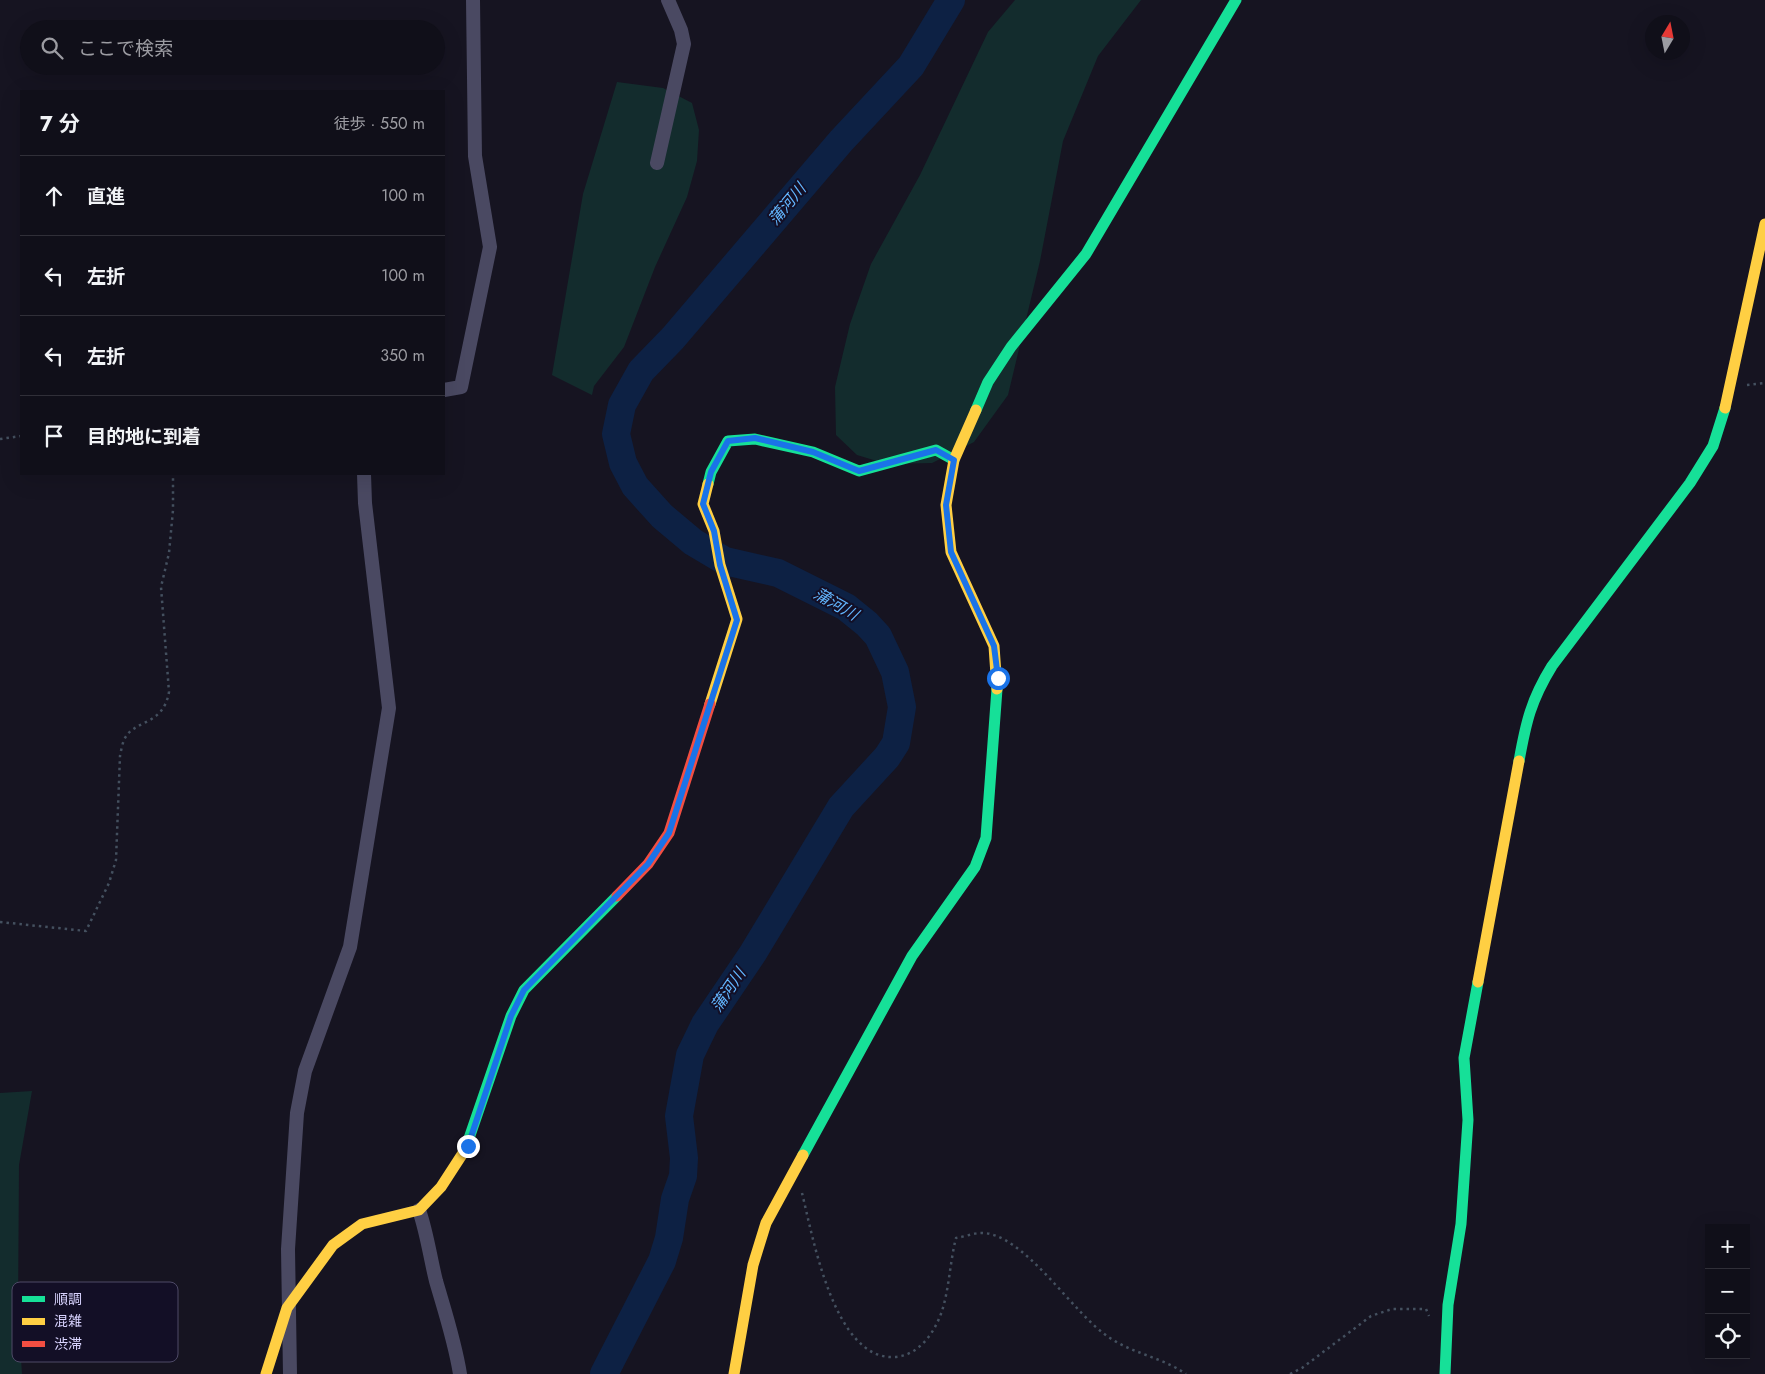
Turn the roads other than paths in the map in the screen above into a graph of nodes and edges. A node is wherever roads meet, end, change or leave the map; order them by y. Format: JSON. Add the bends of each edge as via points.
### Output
{"nodes":[{"id":1,"x":473,"y":0,"type":"edge"},
{"id":2,"x":668,"y":0,"type":"edge"},
{"id":3,"x":1236,"y":0,"type":"edge"},
{"id":4,"x":657,"y":163,"type":"dead end"},
{"id":5,"x":1765,"y":224,"type":"edge"},
{"id":6,"x":445,"y":390,"type":"edge"},
{"id":7,"x":954,"y":460,"type":"junction"},
{"id":8,"x":364,"y":475,"type":"edge"},
{"id":9,"x":419,"y":1210,"type":"junction"},
{"id":10,"x":287,"y":1308,"type":"junction"},
{"id":11,"x":266,"y":1374,"type":"edge"},
{"id":12,"x":290,"y":1374,"type":"edge"},
{"id":13,"x":460,"y":1374,"type":"edge"},
{"id":14,"x":734,"y":1374,"type":"edge"},
{"id":15,"x":1445,"y":1374,"type":"edge"}],
"edges":[{"from":1,"to":6,"type":"street","via":[[475,156],[490,247],[461,386]]},
{"from":2,"to":4,"type":"street","via":[[684,44]]},
{"from":3,"to":7,"type":"street","via":[[1086,254],[1010,347],[988,382]]},
{"from":5,"to":15,"type":"street","via":[[1724,412],[1713,446],[1690,483],[1552,666],[1536,692],[1526,724],[1464,1058],[1468,1120],[1461,1224],[1448,1305]]},
{"from":7,"to":9,"type":"street","via":[[936,450],[859,471],[813,452],[755,438],[728,441],[711,472],[703,504],[714,531],[720,565],[737,620],[669,833],[648,864],[524,990],[511,1016],[468,1146],[441,1188]]},
{"from":7,"to":14,"type":"street","via":[[946,505],[951,552],[994,646],[998,678],[986,838],[975,866],[912,956],[766,1223],[753,1265]]},
{"from":8,"to":10,"type":"street","via":[[389,708],[350,947],[305,1071],[298,1113]]},
{"from":9,"to":10,"type":"street","via":[[362,1224],[333,1245]]},
{"from":9,"to":13,"type":"street","via":[[455,1343]]},
{"from":10,"to":11,"type":"street"},
{"from":10,"to":12,"type":"street"}]}
